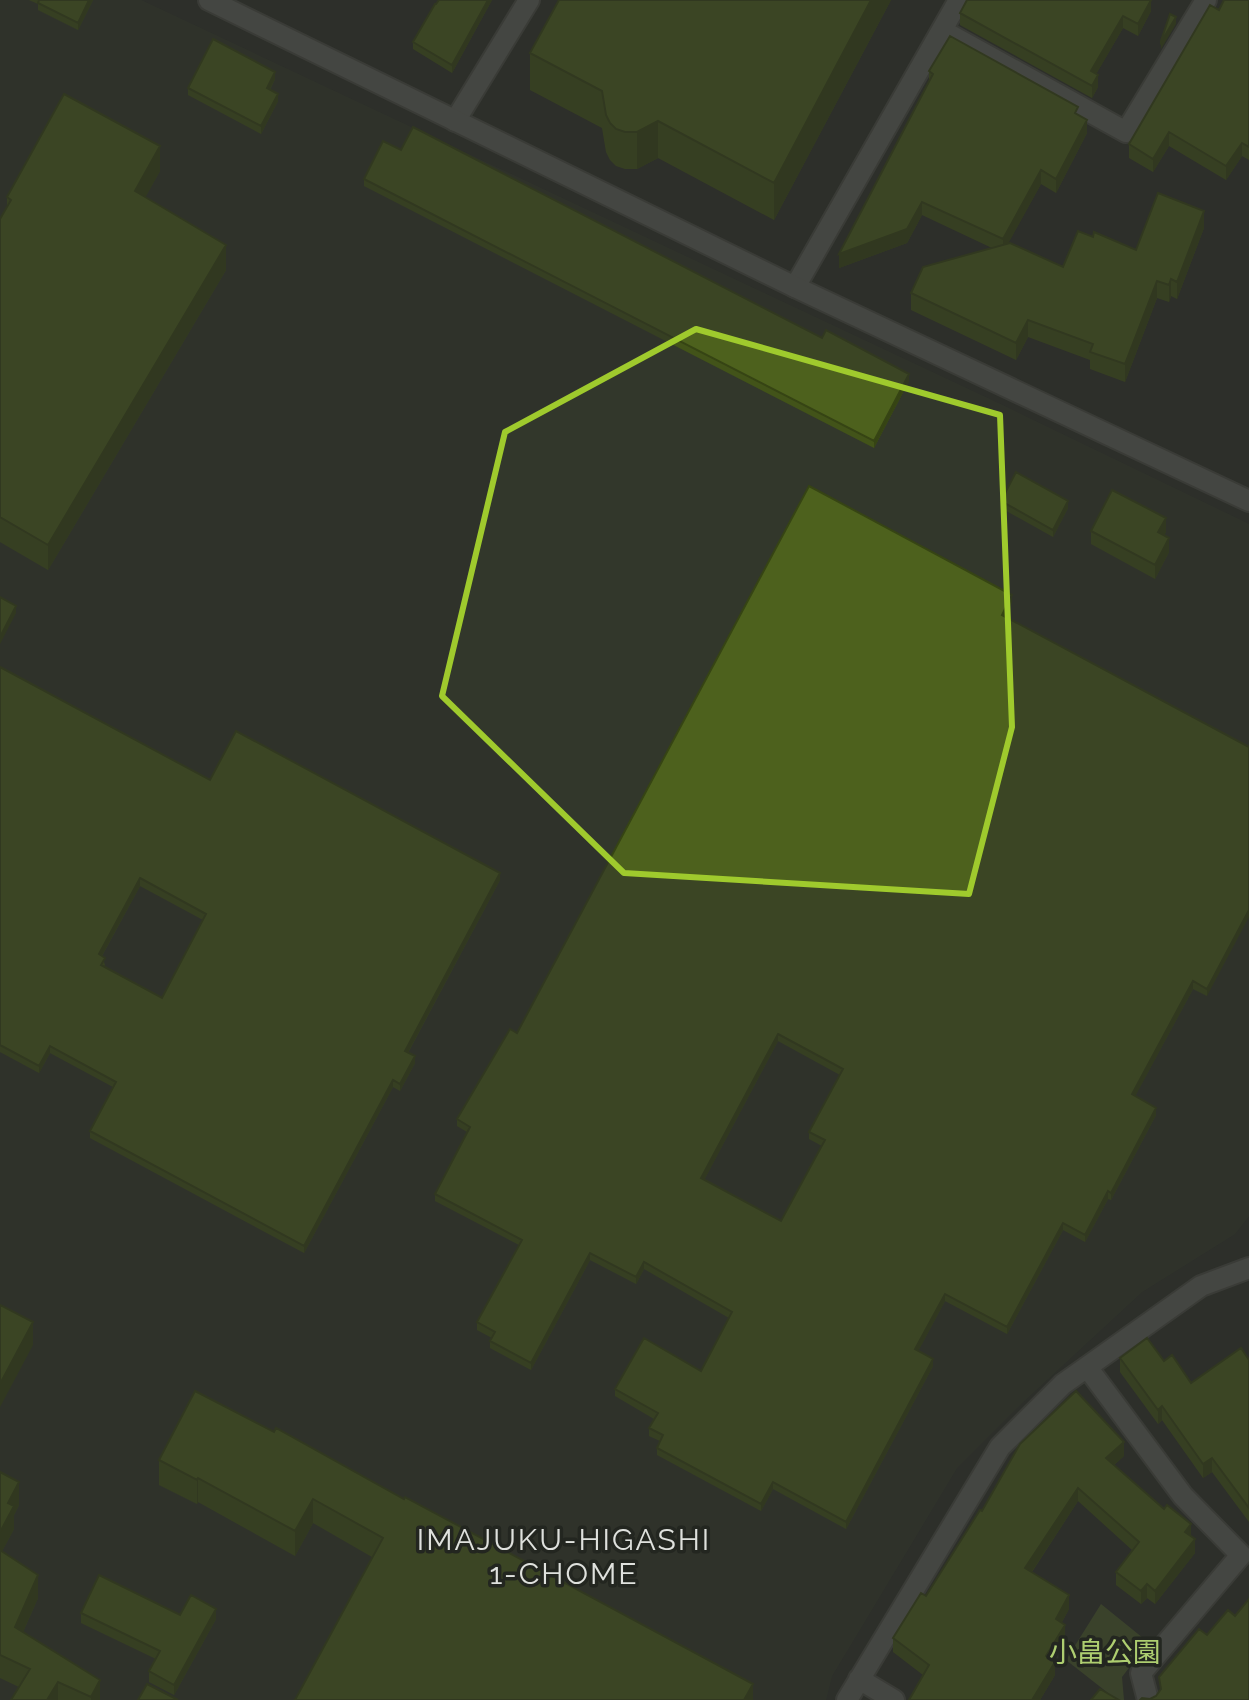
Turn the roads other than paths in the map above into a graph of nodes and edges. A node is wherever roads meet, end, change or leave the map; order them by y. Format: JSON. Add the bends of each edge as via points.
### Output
{"nodes":[{"id":1,"x":209,"y":0,"type":"edge"},
{"id":2,"x":529,"y":0,"type":"edge"},
{"id":3,"x":959,"y":0,"type":"edge"},
{"id":4,"x":1206,"y":0,"type":"edge"},
{"id":5,"x":943,"y":31,"type":"junction"},
{"id":6,"x":455,"y":121,"type":"junction"},
{"id":7,"x":795,"y":287,"type":"junction"},
{"id":8,"x":1249,"y":501,"type":"edge"},
{"id":9,"x":1249,"y":1268,"type":"edge"},
{"id":10,"x":1087,"y":1367,"type":"junction"},
{"id":11,"x":859,"y":1679,"type":"junction"},
{"id":12,"x":847,"y":1700,"type":"edge"},
{"id":13,"x":894,"y":1700,"type":"edge"},
{"id":14,"x":1148,"y":1700,"type":"edge"}],
"edges":[{"from":1,"to":6,"type":"street"},
{"from":2,"to":6,"type":"street"},
{"from":3,"to":5,"type":"street"},
{"from":4,"to":5,"type":"street","via":[[1126,132]]},
{"from":5,"to":7,"type":"street"},
{"from":6,"to":7,"type":"street"},
{"from":7,"to":8,"type":"street"},
{"from":9,"to":10,"type":"street","via":[[1201,1286]]},
{"from":10,"to":11,"type":"street","via":[[1000,1447]]},
{"from":10,"to":14,"type":"street","via":[[1183,1496],[1241,1555],[1141,1673]]},
{"from":11,"to":12,"type":"street"},
{"from":11,"to":13,"type":"street"}]}
